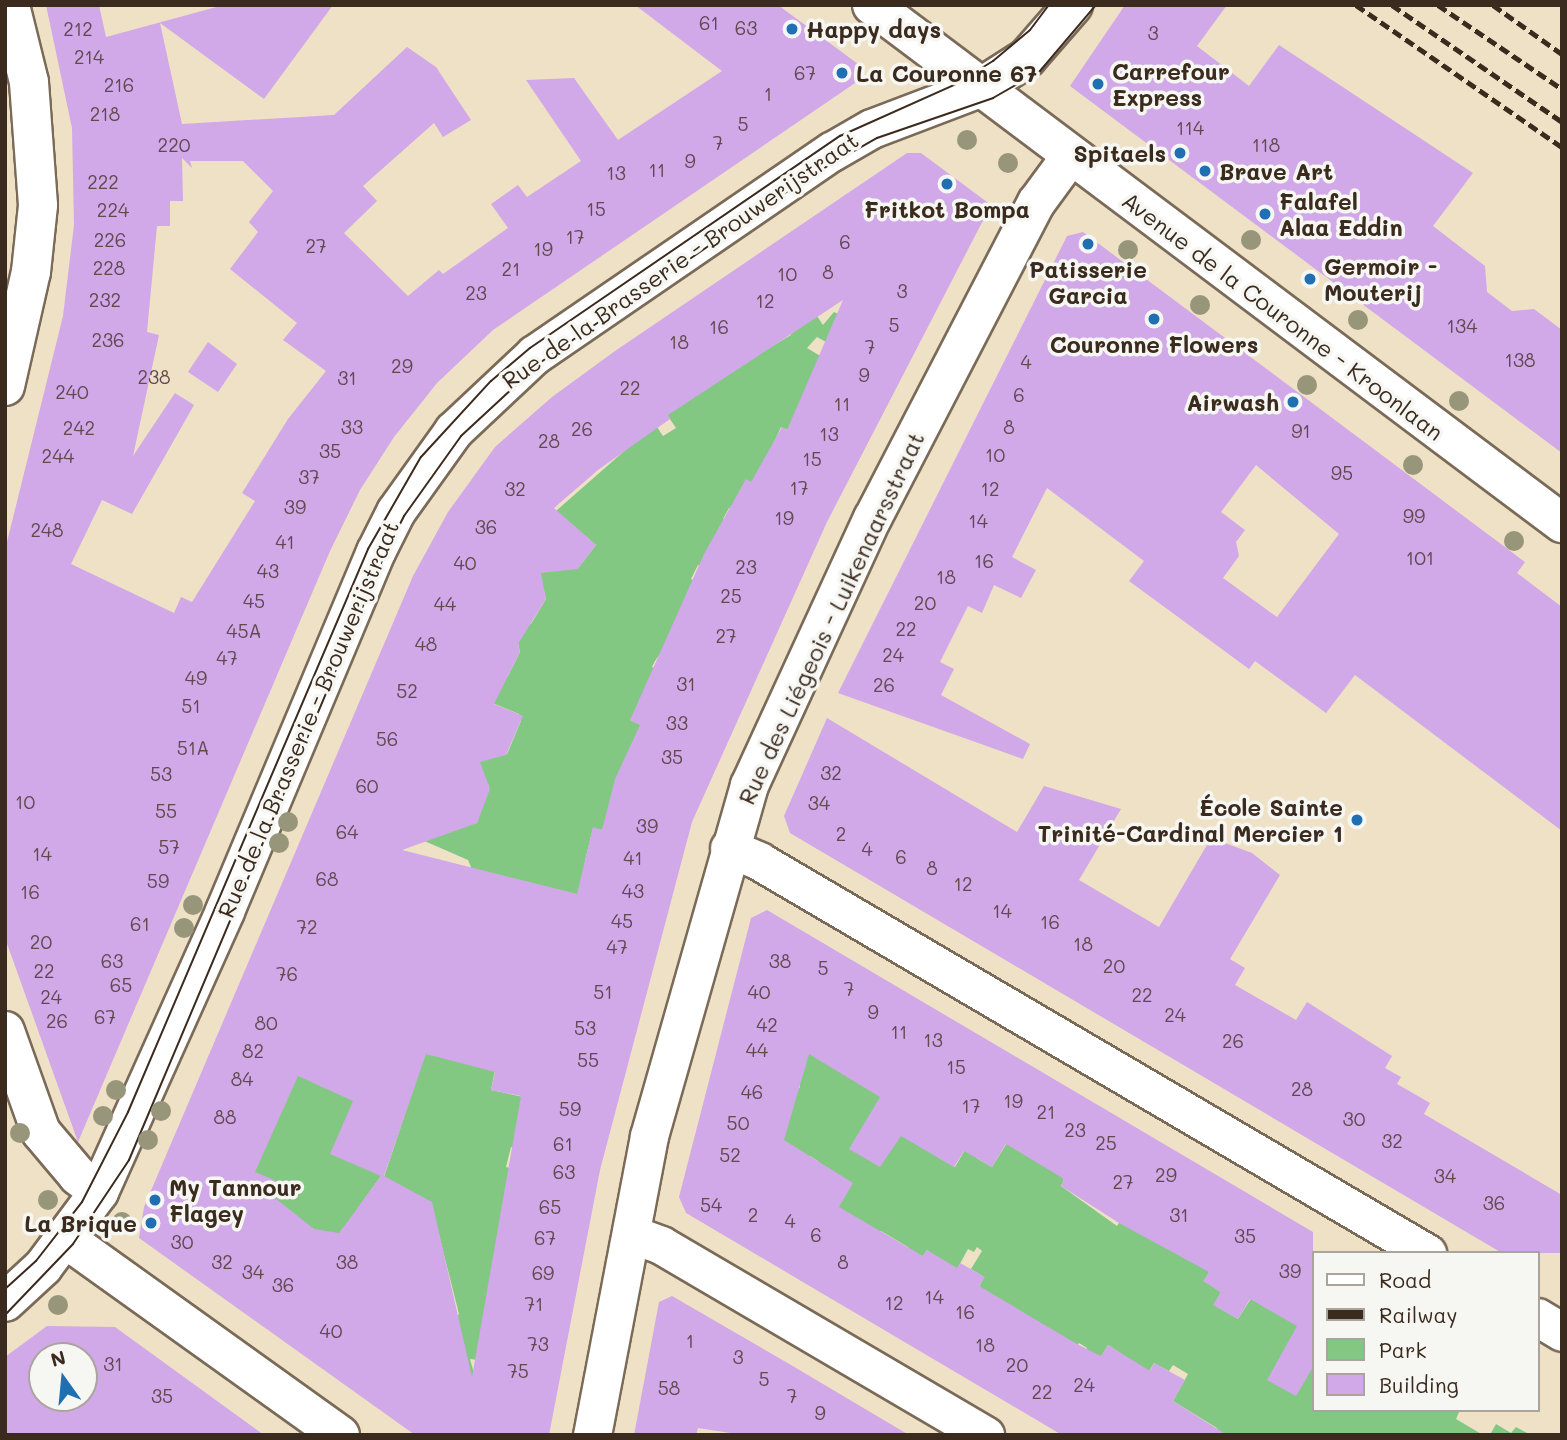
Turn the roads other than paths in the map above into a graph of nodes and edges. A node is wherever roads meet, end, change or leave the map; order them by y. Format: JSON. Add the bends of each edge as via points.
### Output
{"nodes":[{"id":1,"x":10,"y":5,"type":"edge"},
{"id":2,"x":872,"y":5,"type":"edge"},
{"id":3,"x":1073,"y":5,"type":"edge"},
{"id":4,"x":980,"y":88,"type":"junction"},
{"id":5,"x":1069,"y":157,"type":"junction"},
{"id":6,"x":5,"y":386,"type":"edge"},
{"id":7,"x":1562,"y":523,"type":"edge"},
{"id":8,"x":729,"y":848,"type":"junction"},
{"id":9,"x":5,"y":1031,"type":"edge"},
{"id":10,"x":99,"y":1192,"type":"junction"},
{"id":11,"x":631,"y":1234,"type":"junction"},
{"id":12,"x":66,"y":1239,"type":"junction"},
{"id":13,"x":1424,"y":1251,"type":"edge"},
{"id":14,"x":5,"y":1302,"type":"edge"},
{"id":15,"x":1539,"y":1318,"type":"edge"},
{"id":16,"x":1562,"y":1332,"type":"edge"},
{"id":17,"x":340,"y":1435,"type":"edge"},
{"id":18,"x":592,"y":1435,"type":"edge"},
{"id":19,"x":985,"y":1435,"type":"edge"}],
"edges":[{"from":1,"to":6,"type":"main road","via":[[29,82],[38,205],[31,272]]},
{"from":2,"to":4,"type":"main road","name":"Avenue de la Couronne - Kroonlaan"},
{"from":3,"to":4,"type":"main road","name":"Rue de la Brasserie - Brouwerijstraat","via":[[1027,58]]},
{"from":4,"to":5,"type":"main road","name":"Avenue de la Couronne - Kroonlaan"},
{"from":4,"to":10,"type":"main road","name":"Rue de la Brasserie - Brouwerijstraat","via":[[881,125],[832,152],[535,355],[454,430],[396,512],[376,552],[214,936]]},
{"from":5,"to":7,"type":"main road","name":"Avenue de la Couronne - Kroonlaan"},
{"from":5,"to":8,"type":"street","name":"Rue des Liégeois - Luikenaarsstraat","via":[[1037,202],[872,519],[749,785]]},
{"from":8,"to":11,"type":"street","name":"Rue des Liégeois - Luikenaarsstraat","via":[[649,1136]]},
{"from":8,"to":13,"type":"street","via":[[759,861]]},
{"from":9,"to":10,"type":"main road","via":[[41,1132],[78,1176]]},
{"from":10,"to":12,"type":"main road","name":"Rue de la Brasserie - Brouwerijstraat"},
{"from":11,"to":18,"type":"street","name":"Rue des Liégeois - Luikenaarsstraat"},
{"from":11,"to":19,"type":"street","via":[[661,1245]]},
{"from":12,"to":14,"type":"main road","name":"Rue de la Brasserie - Brouwerijstraat"},
{"from":12,"to":17,"type":"main road"},
{"from":15,"to":16,"type":"street"}]}
